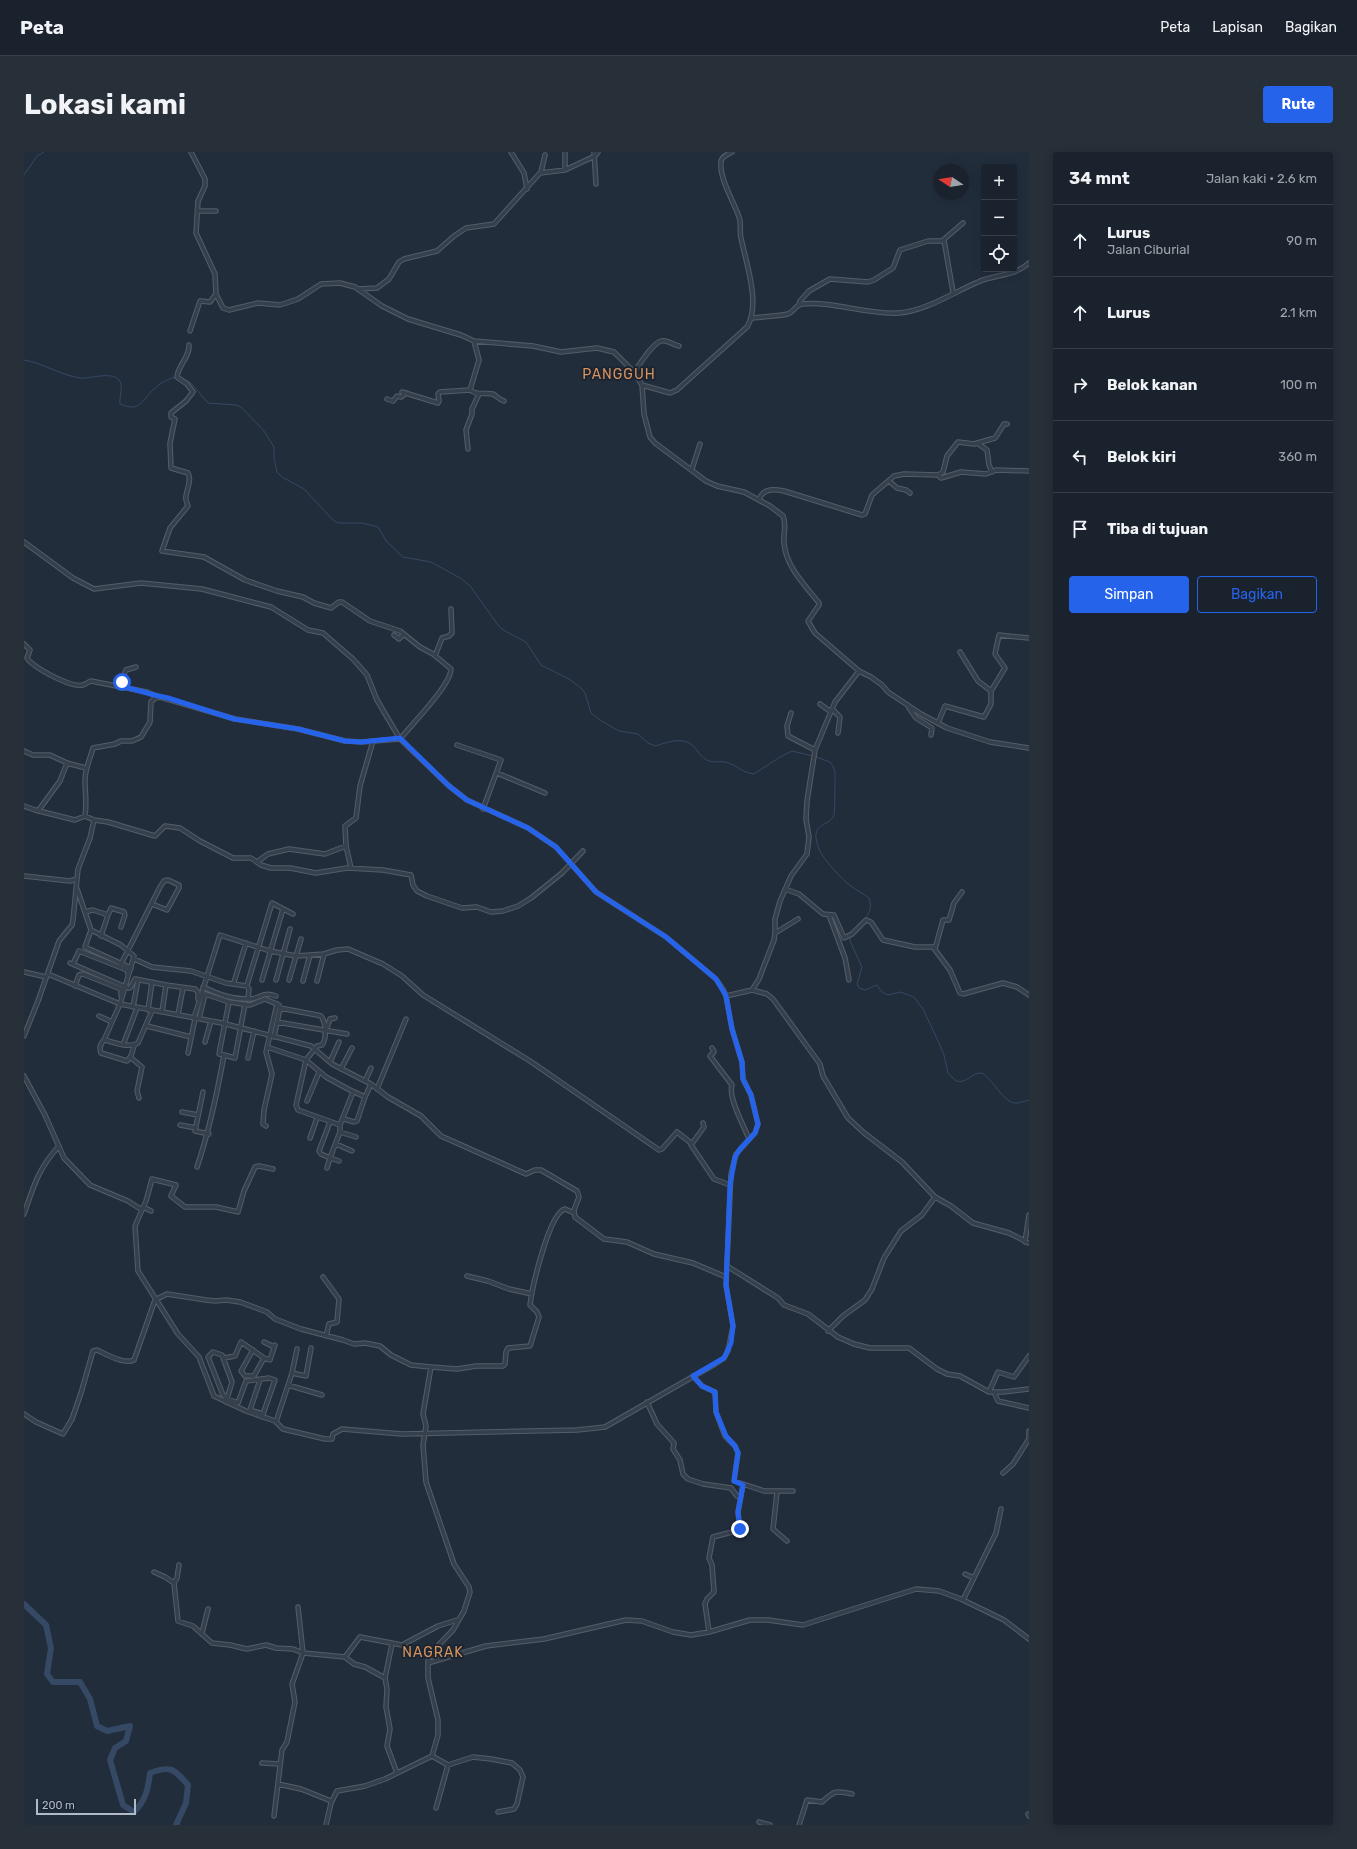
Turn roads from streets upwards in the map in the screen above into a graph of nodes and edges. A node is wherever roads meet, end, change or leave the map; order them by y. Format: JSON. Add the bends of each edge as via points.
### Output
{"nodes":[{"id":1,"x":191,"y":152,"type":"edge"},
{"id":2,"x":511,"y":152,"type":"edge"},
{"id":3,"x":565,"y":152,"type":"edge"},
{"id":4,"x":598,"y":152,"type":"edge"},
{"id":5,"x":732,"y":152,"type":"edge"},
{"id":6,"x":594,"y":154,"type":"edge"},
{"id":7,"x":545,"y":155,"type":"dead end"},
{"id":8,"x":565,"y":170,"type":"junction"},
{"id":9,"x":541,"y":172,"type":"junction"},
{"id":10,"x":596,"y":184,"type":"dead end"},
{"id":11,"x":527,"y":189,"type":"junction"},
{"id":12,"x":198,"y":211,"type":"junction"},
{"id":13,"x":216,"y":212,"type":"dead end"},
{"id":14,"x":963,"y":223,"type":"dead end"},
{"id":15,"x":944,"y":240,"type":"junction"},
{"id":16,"x":1029,"y":263,"type":"edge"},
{"id":17,"x":358,"y":289,"type":"junction"},
{"id":18,"x":954,"y":292,"type":"junction"},
{"id":19,"x":216,"y":294,"type":"junction"},
{"id":20,"x":799,"y":305,"type":"junction"},
{"id":21,"x":751,"y":318,"type":"junction"},
{"id":22,"x":190,"y":332,"type":"dead end"},
{"id":23,"x":474,"y":341,"type":"junction"},
{"id":24,"x":189,"y":345,"type":"dead end"},
{"id":25,"x":679,"y":346,"type":"dead end"},
{"id":26,"x":634,"y":372,"type":"junction"},
{"id":27,"x":642,"y":385,"type":"junction"},
{"id":28,"x":470,"y":390,"type":"junction"},
{"id":29,"x":479,"y":394,"type":"junction"},
{"id":30,"x":387,"y":399,"type":"dead end"},
{"id":31,"x":504,"y":401,"type":"dead end"},
{"id":32,"x":1007,"y":424,"type":"dead end"},
{"id":33,"x":977,"y":443,"type":"junction"},
{"id":34,"x":700,"y":444,"type":"dead end"},
{"id":35,"x":468,"y":449,"type":"dead end"},
{"id":36,"x":692,"y":469,"type":"junction"},
{"id":37,"x":1029,"y":471,"type":"edge"},
{"id":38,"x":992,"y":472,"type":"junction"},
{"id":39,"x":938,"y":475,"type":"junction"},
{"id":40,"x":889,"y":482,"type":"junction"},
{"id":41,"x":910,"y":493,"type":"dead end"},
{"id":42,"x":759,"y":500,"type":"junction"},
{"id":43,"x":24,"y":542,"type":"edge"},
{"id":44,"x":450,"y":609,"type":"dead end"},
{"id":45,"x":404,"y":634,"type":"junction"},
{"id":46,"x":394,"y":635,"type":"dead end"},
{"id":47,"x":1029,"y":638,"type":"edge"},
{"id":48,"x":24,"y":644,"type":"edge"},
{"id":49,"x":960,"y":652,"type":"dead end"},
{"id":50,"x":435,"y":656,"type":"junction"},
{"id":51,"x":136,"y":667,"type":"dead end"},
{"id":52,"x":859,"y":671,"type":"junction"},
{"id":53,"x":119,"y":686,"type":"junction"},
{"id":54,"x":991,"y":691,"type":"junction"},
{"id":55,"x":158,"y":697,"type":"junction"},
{"id":56,"x":820,"y":704,"type":"dead end"},
{"id":57,"x":907,"y":706,"type":"junction"},
{"id":58,"x":831,"y":710,"type":"junction"},
{"id":59,"x":791,"y":713,"type":"dead end"},
{"id":60,"x":938,"y":723,"type":"junction"},
{"id":61,"x":838,"y":733,"type":"dead end"},
{"id":62,"x":930,"y":735,"type":"dead end"},
{"id":63,"x":400,"y":738,"type":"junction"},
{"id":64,"x":373,"y":741,"type":"junction"},
{"id":65,"x":457,"y":745,"type":"dead end"},
{"id":66,"x":1029,"y":748,"type":"edge"},
{"id":67,"x":815,"y":750,"type":"junction"},
{"id":68,"x":24,"y":751,"type":"edge"},
{"id":69,"x":67,"y":763,"type":"junction"},
{"id":70,"x":86,"y":768,"type":"junction"},
{"id":71,"x":498,"y":773,"type":"junction"},
{"id":72,"x":545,"y":793,"type":"dead end"},
{"id":73,"x":24,"y":806,"type":"edge"},
{"id":74,"x":483,"y":809,"type":"junction"},
{"id":75,"x":38,"y":811,"type":"junction"},
{"id":76,"x":85,"y":816,"type":"junction"},
{"id":77,"x":94,"y":820,"type":"junction"},
{"id":78,"x":346,"y":846,"type":"junction"},
{"id":79,"x":582,"y":851,"type":"dead end"},
{"id":80,"x":257,"y":862,"type":"junction"},
{"id":81,"x":571,"y":864,"type":"junction"},
{"id":82,"x":350,"y":868,"type":"junction"},
{"id":83,"x":24,"y":876,"type":"edge"},
{"id":84,"x":77,"y":880,"type":"junction"},
{"id":85,"x":77,"y":888,"type":"junction"},
{"id":86,"x":785,"y":889,"type":"junction"},
{"id":87,"x":178,"y":890,"type":"junction"},
{"id":88,"x":962,"y":892,"type":"dead end"},
{"id":89,"x":183,"y":893,"type":"dead end"},
{"id":90,"x":152,"y":904,"type":"junction"},
{"id":91,"x":283,"y":909,"type":"junction"},
{"id":92,"x":85,"y":912,"type":"junction"},
{"id":93,"x":293,"y":914,"type":"dead end"},
{"id":94,"x":829,"y":915,"type":"junction"},
{"id":95,"x":108,"y":916,"type":"junction"},
{"id":96,"x":798,"y":919,"type":"dead end"},
{"id":97,"x":121,"y":927,"type":"dead end"},
{"id":98,"x":290,"y":929,"type":"dead end"},
{"id":99,"x":91,"y":930,"type":"junction"},
{"id":100,"x":776,"y":933,"type":"junction"},
{"id":101,"x":101,"y":936,"type":"junction"},
{"id":102,"x":301,"y":939,"type":"dead end"},
{"id":103,"x":246,"y":943,"type":"junction"},
{"id":104,"x":258,"y":948,"type":"junction"},
{"id":105,"x":935,"y":949,"type":"junction"},
{"id":106,"x":127,"y":950,"type":"junction"},
{"id":107,"x":270,"y":951,"type":"junction"},
{"id":108,"x":283,"y":954,"type":"junction"},
{"id":109,"x":324,"y":954,"type":"junction"},
{"id":110,"x":310,"y":955,"type":"junction"},
{"id":111,"x":296,"y":956,"type":"junction"},
{"id":112,"x":134,"y":960,"type":"junction"},
{"id":113,"x":121,"y":964,"type":"junction"},
{"id":114,"x":131,"y":968,"type":"junction"},
{"id":115,"x":24,"y":972,"type":"edge"},
{"id":116,"x":47,"y":975,"type":"junction"},
{"id":117,"x":208,"y":977,"type":"junction"},
{"id":118,"x":138,"y":980,"type":"junction"},
{"id":119,"x":262,"y":980,"type":"dead end"},
{"id":120,"x":276,"y":980,"type":"dead end"},
{"id":121,"x":289,"y":980,"type":"dead end"},
{"id":122,"x":848,"y":980,"type":"dead end"},
{"id":123,"x":303,"y":981,"type":"dead end"},
{"id":124,"x":317,"y":981,"type":"dead end"},
{"id":125,"x":152,"y":982,"type":"junction"},
{"id":126,"x":234,"y":982,"type":"dead end"},
{"id":127,"x":166,"y":985,"type":"junction"},
{"id":128,"x":247,"y":985,"type":"dead end"},
{"id":129,"x":75,"y":986,"type":"junction"},
{"id":130,"x":125,"y":986,"type":"junction"},
{"id":131,"x":203,"y":987,"type":"junction"},
{"id":132,"x":183,"y":988,"type":"junction"},
{"id":133,"x":752,"y":990,"type":"junction"},
{"id":134,"x":1029,"y":995,"type":"edge"},
{"id":135,"x":276,"y":996,"type":"dead end"},
{"id":136,"x":726,"y":996,"type":"junction"},
{"id":137,"x":248,"y":999,"type":"junction"},
{"id":138,"x":198,"y":1002,"type":"junction"},
{"id":139,"x":229,"y":1002,"type":"junction"},
{"id":140,"x":119,"y":1004,"type":"junction"},
{"id":141,"x":245,"y":1004,"type":"junction"},
{"id":142,"x":279,"y":1006,"type":"junction"},
{"id":143,"x":135,"y":1008,"type":"junction"},
{"id":144,"x":150,"y":1010,"type":"junction"},
{"id":145,"x":162,"y":1012,"type":"junction"},
{"id":146,"x":178,"y":1015,"type":"junction"},
{"id":147,"x":99,"y":1016,"type":"dead end"},
{"id":148,"x":335,"y":1018,"type":"dead end"},
{"id":149,"x":196,"y":1019,"type":"junction"},
{"id":150,"x":406,"y":1019,"type":"dead end"},
{"id":151,"x":210,"y":1021,"type":"junction"},
{"id":152,"x":112,"y":1022,"type":"junction"},
{"id":153,"x":277,"y":1022,"type":"junction"},
{"id":154,"x":225,"y":1024,"type":"junction"},
{"id":155,"x":146,"y":1026,"type":"junction"},
{"id":156,"x":241,"y":1028,"type":"junction"},
{"id":157,"x":325,"y":1030,"type":"junction"},
{"id":158,"x":254,"y":1031,"type":"junction"},
{"id":159,"x":347,"y":1034,"type":"dead end"},
{"id":160,"x":24,"y":1036,"type":"edge"},
{"id":161,"x":191,"y":1037,"type":"junction"},
{"id":162,"x":272,"y":1037,"type":"junction"},
{"id":163,"x":104,"y":1040,"type":"junction"},
{"id":164,"x":205,"y":1042,"type":"dead end"},
{"id":165,"x":339,"y":1042,"type":"dead end"},
{"id":166,"x":122,"y":1044,"type":"junction"},
{"id":167,"x":134,"y":1046,"type":"junction"},
{"id":168,"x":267,"y":1047,"type":"junction"},
{"id":169,"x":352,"y":1048,"type":"dead end"},
{"id":170,"x":712,"y":1048,"type":"dead end"},
{"id":171,"x":316,"y":1049,"type":"junction"},
{"id":172,"x":188,"y":1053,"type":"dead end"},
{"id":173,"x":224,"y":1055,"type":"junction"},
{"id":174,"x":130,"y":1057,"type":"junction"},
{"id":175,"x":248,"y":1058,"type":"dead end"},
{"id":176,"x":306,"y":1060,"type":"junction"},
{"id":177,"x":330,"y":1062,"type":"junction"},
{"id":178,"x":371,"y":1068,"type":"dead end"},
{"id":179,"x":341,"y":1069,"type":"junction"},
{"id":180,"x":319,"y":1072,"type":"junction"},
{"id":181,"x":24,"y":1076,"type":"edge"},
{"id":182,"x":365,"y":1082,"type":"junction"},
{"id":183,"x":371,"y":1084,"type":"junction"},
{"id":184,"x":377,"y":1089,"type":"junction"},
{"id":185,"x":203,"y":1092,"type":"dead end"},
{"id":186,"x":354,"y":1092,"type":"junction"},
{"id":187,"x":365,"y":1097,"type":"junction"},
{"id":188,"x":139,"y":1098,"type":"dead end"},
{"id":189,"x":307,"y":1101,"type":"dead end"},
{"id":190,"x":182,"y":1112,"type":"dead end"},
{"id":191,"x":198,"y":1115,"type":"junction"},
{"id":192,"x":317,"y":1118,"type":"junction"},
{"id":193,"x":344,"y":1119,"type":"junction"},
{"id":194,"x":330,"y":1122,"type":"junction"},
{"id":195,"x":703,"y":1123,"type":"dead end"},
{"id":196,"x":180,"y":1125,"type":"dead end"},
{"id":197,"x":340,"y":1125,"type":"junction"},
{"id":198,"x":266,"y":1126,"type":"dead end"},
{"id":199,"x":196,"y":1128,"type":"junction"},
{"id":200,"x":340,"y":1132,"type":"junction"},
{"id":201,"x":209,"y":1134,"type":"junction"},
{"id":202,"x":356,"y":1137,"type":"dead end"},
{"id":203,"x":310,"y":1138,"type":"dead end"},
{"id":204,"x":749,"y":1139,"type":"junction"},
{"id":205,"x":691,"y":1143,"type":"junction"},
{"id":206,"x":336,"y":1144,"type":"junction"},
{"id":207,"x":58,"y":1146,"type":"junction"},
{"id":208,"x":352,"y":1151,"type":"dead end"},
{"id":209,"x":330,"y":1158,"type":"junction"},
{"id":210,"x":338,"y":1161,"type":"dead end"},
{"id":211,"x":197,"y":1167,"type":"dead end"},
{"id":212,"x":327,"y":1168,"type":"dead end"},
{"id":213,"x":273,"y":1169,"type":"dead end"},
{"id":214,"x":730,"y":1185,"type":"junction"},
{"id":215,"x":935,"y":1197,"type":"junction"},
{"id":216,"x":142,"y":1208,"type":"junction"},
{"id":217,"x":151,"y":1211,"type":"dead end"},
{"id":218,"x":24,"y":1214,"type":"edge"},
{"id":219,"x":574,"y":1214,"type":"junction"},
{"id":220,"x":1029,"y":1215,"type":"edge"},
{"id":221,"x":1027,"y":1243,"type":"edge"},
{"id":222,"x":727,"y":1266,"type":"junction"},
{"id":223,"x":467,"y":1276,"type":"dead end"},
{"id":224,"x":323,"y":1277,"type":"dead end"},
{"id":225,"x":726,"y":1277,"type":"junction"},
{"id":226,"x":532,"y":1294,"type":"junction"},
{"id":227,"x":155,"y":1300,"type":"junction"},
{"id":228,"x":828,"y":1331,"type":"junction"},
{"id":229,"x":326,"y":1336,"type":"junction"},
{"id":230,"x":264,"y":1342,"type":"dead end"},
{"id":231,"x":311,"y":1348,"type":"dead end"},
{"id":232,"x":297,"y":1349,"type":"dead end"},
{"id":233,"x":253,"y":1350,"type":"junction"},
{"id":234,"x":1029,"y":1356,"type":"edge"},
{"id":235,"x":224,"y":1358,"type":"junction"},
{"id":236,"x":264,"y":1358,"type":"junction"},
{"id":237,"x":431,"y":1367,"type":"junction"},
{"id":238,"x":292,"y":1374,"type":"junction"},
{"id":239,"x":693,"y":1376,"type":"junction"},
{"id":240,"x":260,"y":1380,"type":"junction"},
{"id":241,"x":288,"y":1385,"type":"junction"},
{"id":242,"x":1029,"y":1389,"type":"edge"},
{"id":243,"x":988,"y":1392,"type":"junction"},
{"id":244,"x":994,"y":1392,"type":"junction"},
{"id":245,"x":322,"y":1395,"type":"dead end"},
{"id":246,"x":226,"y":1400,"type":"junction"},
{"id":247,"x":647,"y":1402,"type":"junction"},
{"id":248,"x":1029,"y":1408,"type":"edge"},
{"id":249,"x":24,"y":1414,"type":"edge"},
{"id":250,"x":262,"y":1415,"type":"junction"},
{"id":251,"x":276,"y":1422,"type":"junction"},
{"id":252,"x":1029,"y":1431,"type":"edge"},
{"id":253,"x":425,"y":1433,"type":"junction"},
{"id":254,"x":1029,"y":1438,"type":"edge"},
{"id":255,"x":1003,"y":1473,"type":"dead end"},
{"id":256,"x":743,"y":1485,"type":"junction"},
{"id":257,"x":793,"y":1491,"type":"dead end"},
{"id":258,"x":777,"y":1492,"type":"junction"},
{"id":259,"x":741,"y":1497,"type":"junction"},
{"id":260,"x":1001,"y":1509,"type":"dead end"},
{"id":261,"x":787,"y":1541,"type":"dead end"},
{"id":262,"x":179,"y":1565,"type":"dead end"},
{"id":263,"x":154,"y":1572,"type":"dead end"},
{"id":264,"x":965,"y":1574,"type":"dead end"},
{"id":265,"x":974,"y":1578,"type":"junction"},
{"id":266,"x":174,"y":1583,"type":"junction"},
{"id":267,"x":963,"y":1600,"type":"junction"},
{"id":268,"x":298,"y":1607,"type":"dead end"},
{"id":269,"x":208,"y":1609,"type":"dead end"},
{"id":270,"x":457,"y":1620,"type":"junction"},
{"id":271,"x":709,"y":1632,"type":"junction"},
{"id":272,"x":202,"y":1633,"type":"junction"},
{"id":273,"x":1029,"y":1639,"type":"edge"},
{"id":274,"x":392,"y":1644,"type":"junction"},
{"id":275,"x":303,"y":1653,"type":"junction"},
{"id":276,"x":345,"y":1657,"type":"junction"},
{"id":277,"x":428,"y":1663,"type":"junction"},
{"id":278,"x":385,"y":1678,"type":"junction"},
{"id":279,"x":432,"y":1756,"type":"junction"},
{"id":280,"x":262,"y":1763,"type":"dead end"},
{"id":281,"x":280,"y":1764,"type":"junction"},
{"id":282,"x":448,"y":1765,"type":"junction"},
{"id":283,"x":397,"y":1773,"type":"junction"},
{"id":284,"x":278,"y":1784,"type":"junction"},
{"id":285,"x":852,"y":1794,"type":"dead end"},
{"id":286,"x":331,"y":1801,"type":"junction"},
{"id":287,"x":436,"y":1808,"type":"dead end"},
{"id":288,"x":498,"y":1812,"type":"dead end"},
{"id":289,"x":274,"y":1816,"type":"dead end"},
{"id":290,"x":759,"y":1822,"type":"dead end"},
{"id":291,"x":326,"y":1825,"type":"edge"},
{"id":292,"x":770,"y":1825,"type":"edge"},
{"id":293,"x":800,"y":1825,"type":"edge"}],
"edges":[{"from":1,"to":12,"type":"street","via":[[205,179],[205,186],[199,197]]},
{"from":2,"to":11,"type":"street","via":[[524,173]]},
{"from":3,"to":8,"type":"street"},
{"from":4,"to":6,"type":"street"},
{"from":5,"to":21,"type":"street","via":[[723,158],[721,164],[740,218],[740,237],[749,271]]},
{"from":6,"to":8,"type":"street"},
{"from":6,"to":10,"type":"street"},
{"from":7,"to":9,"type":"street"},
{"from":8,"to":9,"type":"street"},
{"from":9,"to":11,"type":"street"},
{"from":11,"to":17,"type":"street","via":[[494,224],[466,228],[437,251],[411,256],[399,262],[389,279],[376,288]]},
{"from":12,"to":13,"type":"street"},
{"from":12,"to":19,"type":"street","via":[[196,233],[215,274]]},
{"from":14,"to":15,"type":"street"},
{"from":15,"to":18,"type":"street"},
{"from":15,"to":20,"type":"street","via":[[904,248],[899,252],[894,268],[871,281],[826,280],[809,291]]},
{"from":16,"to":18,"type":"street","via":[[1020,271],[978,281]]},
{"from":17,"to":19,"type":"street","via":[[344,284],[321,284],[298,299],[283,305],[254,303],[228,310],[221,306]]},
{"from":17,"to":23,"type":"street","via":[[382,306],[408,319],[461,334]]},
{"from":18,"to":20,"type":"street","via":[[914,311],[900,313],[871,312],[829,304]]},
{"from":19,"to":22,"type":"street","via":[[210,302],[200,301]]},
{"from":20,"to":21,"type":"street","via":[[790,314]]},
{"from":21,"to":27,"type":"street","via":[[747,327],[677,390],[670,393]]},
{"from":23,"to":26,"type":"street","via":[[533,346],[561,352],[604,349],[618,354]]},
{"from":23,"to":28,"type":"street","via":[[479,360]]},
{"from":24,"to":45,"type":"street","via":[[189,352],[178,369],[177,377],[193,392],[172,413],[171,417],[175,419],[170,443],[170,468],[189,475],[186,497],[188,506],[170,528],[162,551],[204,557],[245,580],[303,597],[320,605],[331,608],[342,602],[370,621],[394,628]]},
{"from":25,"to":26,"type":"street","via":[[660,342],[652,348]]},
{"from":26,"to":27,"type":"street"},
{"from":27,"to":36,"type":"street","via":[[644,414],[652,440]]},
{"from":28,"to":29,"type":"street"},
{"from":28,"to":30,"type":"street","via":[[440,392],[438,403],[404,392],[394,401]]},
{"from":29,"to":31,"type":"street","via":[[494,395]]},
{"from":29,"to":35,"type":"street","via":[[466,430]]},
{"from":32,"to":33,"type":"street","via":[[1004,424],[995,438]]},
{"from":33,"to":38,"type":"street","via":[[987,450],[988,464]]},
{"from":33,"to":39,"type":"street","via":[[957,443],[947,456],[943,472]]},
{"from":34,"to":36,"type":"street"},
{"from":36,"to":42,"type":"street","via":[[706,481],[744,492]]},
{"from":37,"to":38,"type":"street"},
{"from":38,"to":39,"type":"street","via":[[961,472],[941,478]]},
{"from":39,"to":40,"type":"street","via":[[904,474],[894,476]]},
{"from":40,"to":41,"type":"street"},
{"from":40,"to":42,"type":"street","via":[[872,495],[865,514],[862,515],[784,490],[772,489],[762,494]]},
{"from":42,"to":52,"type":"street","via":[[783,516],[786,529],[784,544],[788,562],[819,602],[819,606],[809,618],[808,625]]},
{"from":43,"to":63,"type":"street","via":[[73,578],[94,589],[141,584],[202,589],[271,607],[308,630],[323,633],[367,675],[377,700]]},
{"from":44,"to":50,"type":"street","via":[[452,633],[442,638]]},
{"from":45,"to":46,"type":"street","via":[[400,639]]},
{"from":45,"to":50,"type":"street"},
{"from":47,"to":54,"type":"street","via":[[999,635],[995,654],[1005,668]]},
{"from":48,"to":53,"type":"street","via":[[30,650],[27,659],[48,674],[74,684],[83,685],[89,681]]},
{"from":49,"to":54,"type":"street","via":[[978,681]]},
{"from":50,"to":63,"type":"street","via":[[450,668],[450,676]]},
{"from":51,"to":53,"type":"street","via":[[126,670]]},
{"from":52,"to":57,"type":"street","via":[[882,685]]},
{"from":52,"to":58,"type":"street"},
{"from":53,"to":55,"type":"street","via":[[148,692]]},
{"from":54,"to":60,"type":"street","via":[[992,704],[984,717],[945,706]]},
{"from":55,"to":64,"type":"street","via":[[234,719],[298,729],[345,741]]},
{"from":55,"to":70,"type":"street","via":[[151,702],[150,722],[141,737],[93,748]]},
{"from":56,"to":58,"type":"street"},
{"from":57,"to":60,"type":"street"},
{"from":57,"to":62,"type":"street","via":[[916,718],[932,728]]},
{"from":58,"to":61,"type":"street","via":[[840,717]]},
{"from":58,"to":67,"type":"street"},
{"from":59,"to":67,"type":"street","via":[[787,726],[788,736]]},
{"from":60,"to":66,"type":"street","via":[[990,742]]},
{"from":63,"to":64,"type":"street"},
{"from":63,"to":74,"type":"street","via":[[449,786]]},
{"from":64,"to":78,"type":"street","via":[[360,786],[356,818],[345,826]]},
{"from":65,"to":71,"type":"street","via":[[502,760]]},
{"from":67,"to":86,"type":"street","via":[[807,801],[807,854],[790,876]]},
{"from":68,"to":69,"type":"street","via":[[34,755],[50,755]]},
{"from":69,"to":70,"type":"street"},
{"from":69,"to":75,"type":"street","via":[[60,781]]},
{"from":70,"to":76,"type":"street"},
{"from":71,"to":72,"type":"street"},
{"from":71,"to":74,"type":"street"},
{"from":73,"to":75,"type":"street"},
{"from":74,"to":81,"type":"street","via":[[536,834],[556,847]]},
{"from":75,"to":76,"type":"street","via":[[75,820]]},
{"from":76,"to":77,"type":"street"},
{"from":77,"to":80,"type":"street","via":[[155,836],[165,826],[179,827],[233,858],[250,858]]},
{"from":77,"to":84,"type":"street","via":[[93,831],[81,859]]},
{"from":78,"to":80,"type":"street","via":[[321,854],[288,849],[268,854]]},
{"from":78,"to":82,"type":"street"},
{"from":79,"to":81,"type":"street"},
{"from":80,"to":82,"type":"street","via":[[271,868],[290,868],[316,873]]},
{"from":81,"to":82,"type":"street","via":[[544,888],[513,909],[495,912],[477,907],[462,908],[419,892],[411,875]]},
{"from":81,"to":136,"type":"street","via":[[596,892],[666,937],[716,979]]},
{"from":83,"to":84,"type":"street"},
{"from":84,"to":85,"type":"street"},
{"from":85,"to":92,"type":"street"},
{"from":85,"to":116,"type":"street","via":[[72,925],[59,941]]},
{"from":86,"to":94,"type":"street","via":[[799,894],[823,914]]},
{"from":86,"to":100,"type":"street","via":[[777,909]]},
{"from":87,"to":89,"type":"street"},
{"from":87,"to":90,"type":"street","via":[[167,910]]},
{"from":87,"to":90,"type":"street","via":[[178,884],[164,881]]},
{"from":88,"to":105,"type":"street","via":[[954,903],[949,920],[943,920]]},
{"from":90,"to":106,"type":"street"},
{"from":91,"to":93,"type":"street"},
{"from":91,"to":104,"type":"street","via":[[272,903]]},
{"from":91,"to":107,"type":"street"},
{"from":92,"to":95,"type":"street","via":[[93,910]]},
{"from":92,"to":99,"type":"street"},
{"from":94,"to":105,"type":"street","via":[[836,917],[842,937],[845,938],[866,920],[871,922],[883,940],[915,947],[931,946]]},
{"from":94,"to":122,"type":"street","via":[[845,958]]},
{"from":95,"to":97,"type":"street","via":[[111,908],[124,912]]},
{"from":95,"to":101,"type":"street"},
{"from":96,"to":100,"type":"street"},
{"from":98,"to":108,"type":"street"},
{"from":99,"to":101,"type":"street"},
{"from":99,"to":113,"type":"street","via":[[85,948]]},
{"from":100,"to":133,"type":"street","via":[[759,979]]},
{"from":101,"to":106,"type":"street"},
{"from":102,"to":111,"type":"street"},
{"from":103,"to":104,"type":"street"},
{"from":103,"to":117,"type":"street","via":[[220,935]]},
{"from":103,"to":126,"type":"street"},
{"from":104,"to":107,"type":"street"},
{"from":104,"to":128,"type":"street"},
{"from":105,"to":134,"type":"street","via":[[963,994],[1003,983],[1018,987]]},
{"from":106,"to":112,"type":"street","via":[[133,955]]},
{"from":106,"to":113,"type":"street"},
{"from":107,"to":108,"type":"street"},
{"from":107,"to":119,"type":"street"},
{"from":108,"to":111,"type":"street"},
{"from":108,"to":120,"type":"street"},
{"from":109,"to":110,"type":"street"},
{"from":109,"to":124,"type":"street"},
{"from":109,"to":205,"type":"street","via":[[348,949],[383,964],[440,1007],[530,1061],[659,1150],[677,1132]]},
{"from":110,"to":111,"type":"street"},
{"from":110,"to":123,"type":"street"},
{"from":111,"to":121,"type":"street"},
{"from":112,"to":114,"type":"street"},
{"from":112,"to":117,"type":"street","via":[[152,967],[191,971]]},
{"from":113,"to":114,"type":"street"},
{"from":114,"to":130,"type":"street"},
{"from":115,"to":116,"type":"street"},
{"from":116,"to":129,"type":"street"},
{"from":116,"to":160,"type":"street"},
{"from":117,"to":131,"type":"street"},
{"from":117,"to":137,"type":"street","via":[[248,987]]},
{"from":118,"to":125,"type":"street"},
{"from":118,"to":130,"type":"street","via":[[134,980],[130,988]]},
{"from":118,"to":143,"type":"street"},
{"from":125,"to":127,"type":"street"},
{"from":125,"to":144,"type":"street"},
{"from":127,"to":132,"type":"street"},
{"from":127,"to":145,"type":"street"},
{"from":129,"to":140,"type":"street"},
{"from":129,"to":140,"type":"street","via":[[79,975],[83,974],[121,989]]},
{"from":130,"to":130,"type":"street","via":[[71,963],[78,951],[128,970]]},
{"from":130,"to":140,"type":"street"},
{"from":131,"to":137,"type":"street","via":[[220,994]]},
{"from":131,"to":138,"type":"street"},
{"from":132,"to":138,"type":"street","via":[[197,990]]},
{"from":132,"to":146,"type":"street"},
{"from":133,"to":136,"type":"street"},
{"from":133,"to":215,"type":"street","via":[[768,994],[773,999],[820,1064],[823,1076],[851,1121],[902,1162]]},
{"from":135,"to":137,"type":"street","via":[[264,994]]},
{"from":136,"to":204,"type":"street","via":[[742,1062],[743,1079],[750,1092],[758,1121],[756,1130]]},
{"from":138,"to":149,"type":"street"},
{"from":139,"to":141,"type":"street"},
{"from":139,"to":149,"type":"street","via":[[205,994]]},
{"from":139,"to":154,"type":"street"},
{"from":140,"to":143,"type":"street"},
{"from":140,"to":152,"type":"street"},
{"from":141,"to":142,"type":"street","via":[[265,999]]},
{"from":141,"to":156,"type":"street"},
{"from":142,"to":153,"type":"street"},
{"from":142,"to":157,"type":"street","via":[[321,1016]]},
{"from":142,"to":162,"type":"street"},
{"from":143,"to":144,"type":"street"},
{"from":143,"to":166,"type":"street"},
{"from":144,"to":145,"type":"street"},
{"from":144,"to":155,"type":"street"},
{"from":145,"to":146,"type":"street"},
{"from":146,"to":149,"type":"street"},
{"from":147,"to":152,"type":"street"},
{"from":148,"to":157,"type":"street","via":[[330,1018]]},
{"from":149,"to":151,"type":"street"},
{"from":149,"to":161,"type":"street"},
{"from":150,"to":184,"type":"street"},
{"from":151,"to":154,"type":"street"},
{"from":151,"to":164,"type":"street"},
{"from":152,"to":163,"type":"street"},
{"from":153,"to":157,"type":"street"},
{"from":153,"to":162,"type":"street"},
{"from":154,"to":156,"type":"street"},
{"from":154,"to":173,"type":"street","via":[[219,1054]]},
{"from":155,"to":161,"type":"street"},
{"from":155,"to":167,"type":"street","via":[[140,1040]]},
{"from":156,"to":158,"type":"street"},
{"from":156,"to":173,"type":"street","via":[[235,1058]]},
{"from":157,"to":159,"type":"street"},
{"from":157,"to":171,"type":"street","via":[[323,1044]]},
{"from":158,"to":162,"type":"street"},
{"from":158,"to":175,"type":"street"},
{"from":161,"to":172,"type":"street"},
{"from":162,"to":168,"type":"street"},
{"from":162,"to":171,"type":"street"},
{"from":163,"to":166,"type":"street"},
{"from":163,"to":174,"type":"street","via":[[100,1046],[100,1053],[127,1060]]},
{"from":165,"to":177,"type":"street"},
{"from":166,"to":167,"type":"street"},
{"from":167,"to":174,"type":"street"},
{"from":168,"to":176,"type":"street"},
{"from":168,"to":198,"type":"street","via":[[266,1057],[272,1074],[263,1116],[263,1124]]},
{"from":169,"to":179,"type":"street"},
{"from":170,"to":204,"type":"street","via":[[714,1052],[710,1056],[732,1085],[730,1090],[738,1117]]},
{"from":171,"to":176,"type":"street"},
{"from":171,"to":177,"type":"street"},
{"from":173,"to":201,"type":"street"},
{"from":174,"to":188,"type":"street","via":[[142,1067],[137,1091]]},
{"from":176,"to":180,"type":"street"},
{"from":176,"to":192,"type":"street","via":[[296,1105],[299,1112]]},
{"from":177,"to":179,"type":"street"},
{"from":178,"to":182,"type":"street"},
{"from":179,"to":182,"type":"street"},
{"from":180,"to":186,"type":"street"},
{"from":180,"to":189,"type":"street"},
{"from":181,"to":207,"type":"street","via":[[39,1102]]},
{"from":182,"to":183,"type":"street"},
{"from":183,"to":184,"type":"street"},
{"from":183,"to":187,"type":"street"},
{"from":184,"to":219,"type":"street","via":[[423,1118],[445,1138],[514,1170],[526,1174],[541,1170],[564,1183],[579,1194]]},
{"from":185,"to":191,"type":"street"},
{"from":186,"to":187,"type":"street"},
{"from":186,"to":193,"type":"street"},
{"from":187,"to":193,"type":"street","via":[[357,1121]]},
{"from":190,"to":191,"type":"street"},
{"from":191,"to":199,"type":"street"},
{"from":192,"to":194,"type":"street"},
{"from":192,"to":203,"type":"street"},
{"from":193,"to":197,"type":"street"},
{"from":194,"to":197,"type":"street"},
{"from":194,"to":209,"type":"street","via":[[319,1152]]},
{"from":195,"to":205,"type":"street","via":[[703,1129]]},
{"from":196,"to":199,"type":"street"},
{"from":197,"to":200,"type":"street"},
{"from":199,"to":201,"type":"street","via":[[195,1131]]},
{"from":200,"to":202,"type":"street"},
{"from":200,"to":206,"type":"street"},
{"from":201,"to":211,"type":"street"},
{"from":204,"to":214,"type":"street","via":[[735,1157]]},
{"from":205,"to":214,"type":"street","via":[[716,1180]]},
{"from":206,"to":208,"type":"street"},
{"from":206,"to":209,"type":"street"},
{"from":207,"to":216,"type":"street","via":[[64,1158],[90,1185]]},
{"from":207,"to":218,"type":"street","via":[[38,1173]]},
{"from":209,"to":210,"type":"street"},
{"from":209,"to":212,"type":"street"},
{"from":213,"to":216,"type":"street","via":[[255,1167],[238,1212],[216,1207],[185,1207],[171,1196],[176,1185],[152,1179]]},
{"from":214,"to":222,"type":"street"},
{"from":215,"to":221,"type":"street","via":[[974,1223],[1009,1233]]},
{"from":215,"to":228,"type":"street","via":[[922,1215],[902,1231],[884,1258],[865,1300]]},
{"from":216,"to":217,"type":"street"},
{"from":216,"to":227,"type":"street","via":[[135,1226],[137,1268]]},
{"from":219,"to":225,"type":"street","via":[[604,1239],[626,1242],[654,1254],[693,1263]]},
{"from":219,"to":226,"type":"street","via":[[563,1208],[553,1223],[540,1258]]},
{"from":220,"to":221,"type":"street"},
{"from":222,"to":225,"type":"street"},
{"from":222,"to":228,"type":"street","via":[[778,1298],[784,1305],[808,1314]]},
{"from":223,"to":226,"type":"street"},
{"from":224,"to":229,"type":"street","via":[[339,1299],[337,1322],[329,1324]]},
{"from":225,"to":239,"type":"street","via":[[733,1326],[731,1343],[724,1358]]},
{"from":226,"to":237,"type":"street","via":[[530,1305],[539,1316],[532,1342],[528,1346],[508,1348],[504,1365],[457,1369]]},
{"from":227,"to":229,"type":"street","via":[[167,1294],[210,1301],[240,1302],[269,1312],[278,1320]]},
{"from":227,"to":246,"type":"street","via":[[178,1334],[199,1357],[214,1396]]},
{"from":227,"to":249,"type":"street","via":[[134,1360],[125,1361],[93,1350],[72,1419],[63,1434]]},
{"from":228,"to":243,"type":"street","via":[[860,1346],[911,1348],[947,1374],[964,1378]]},
{"from":229,"to":237,"type":"street","via":[[354,1344],[380,1346],[411,1365]]},
{"from":230,"to":236,"type":"street","via":[[275,1346],[270,1360]]},
{"from":231,"to":238,"type":"street","via":[[306,1376]]},
{"from":232,"to":238,"type":"street"},
{"from":233,"to":235,"type":"street","via":[[241,1342],[235,1356]]},
{"from":233,"to":236,"type":"street"},
{"from":233,"to":236,"type":"street","via":[[241,1371],[245,1376],[254,1376]]},
{"from":234,"to":243,"type":"street","via":[[1014,1377],[998,1372]]},
{"from":235,"to":246,"type":"street","via":[[232,1382]]},
{"from":235,"to":246,"type":"street","via":[[213,1352],[208,1357]]},
{"from":237,"to":253,"type":"street","via":[[423,1414],[426,1423]]},
{"from":238,"to":241,"type":"street"},
{"from":239,"to":247,"type":"street"},
{"from":239,"to":256,"type":"street","via":[[702,1386],[715,1392],[716,1412],[726,1436],[738,1453],[734,1481]]},
{"from":240,"to":246,"type":"street","via":[[246,1381],[238,1403]]},
{"from":240,"to":250,"type":"street","via":[[250,1410]]},
{"from":240,"to":250,"type":"street","via":[[275,1380]]},
{"from":241,"to":245,"type":"street"},
{"from":241,"to":251,"type":"street"},
{"from":242,"to":244,"type":"street"},
{"from":243,"to":244,"type":"street"},
{"from":244,"to":248,"type":"street","via":[[998,1401]]},
{"from":246,"to":250,"type":"street"},
{"from":247,"to":253,"type":"street","via":[[602,1428]]},
{"from":247,"to":259,"type":"street","via":[[657,1424],[674,1443],[673,1448],[685,1477],[703,1484],[731,1488]]},
{"from":250,"to":251,"type":"street"},
{"from":251,"to":253,"type":"street","via":[[283,1429],[322,1439],[332,1439],[333,1434],[342,1429],[393,1434]]},
{"from":252,"to":254,"type":"street"},
{"from":253,"to":270,"type":"street","via":[[423,1445],[426,1482],[454,1564],[470,1590],[466,1607]]},
{"from":254,"to":255,"type":"street","via":[[1013,1464]]},
{"from":256,"to":258,"type":"street"},
{"from":256,"to":259,"type":"street"},
{"from":257,"to":258,"type":"street"},
{"from":258,"to":261,"type":"street","via":[[773,1529]]},
{"from":259,"to":271,"type":"street","via":[[738,1512],[740,1530],[713,1537],[710,1558],[714,1592],[705,1604]]},
{"from":260,"to":265,"type":"street","via":[[996,1533]]},
{"from":262,"to":266,"type":"street"},
{"from":263,"to":266,"type":"street"},
{"from":264,"to":265,"type":"street"},
{"from":265,"to":267,"type":"street"},
{"from":266,"to":272,"type":"street","via":[[177,1620],[194,1626]]},
{"from":267,"to":271,"type":"street","via":[[939,1591],[916,1589],[808,1624],[750,1620]]},
{"from":267,"to":273,"type":"street","via":[[1004,1620]]},
{"from":268,"to":275,"type":"street"},
{"from":269,"to":272,"type":"street"},
{"from":270,"to":274,"type":"street","via":[[438,1626],[402,1645]]},
{"from":270,"to":277,"type":"street","via":[[453,1630],[431,1653]]},
{"from":271,"to":277,"type":"street","via":[[681,1634],[642,1620],[626,1620],[544,1639],[482,1647]]},
{"from":272,"to":275,"type":"street","via":[[212,1643],[250,1649],[266,1645],[294,1648]]},
{"from":274,"to":276,"type":"street","via":[[360,1637]]},
{"from":274,"to":278,"type":"street"},
{"from":275,"to":276,"type":"street"},
{"from":275,"to":281,"type":"street","via":[[292,1684],[295,1702]]},
{"from":276,"to":278,"type":"street","via":[[354,1664]]},
{"from":277,"to":279,"type":"street","via":[[428,1678],[438,1720],[438,1735]]},
{"from":278,"to":283,"type":"street","via":[[390,1729],[387,1746]]},
{"from":279,"to":282,"type":"street"},
{"from":279,"to":283,"type":"street"},
{"from":280,"to":281,"type":"street"},
{"from":281,"to":284,"type":"street"},
{"from":282,"to":287,"type":"street"},
{"from":282,"to":288,"type":"street","via":[[476,1757],[510,1762],[517,1766],[523,1777],[517,1804],[514,1809]]},
{"from":283,"to":286,"type":"street","via":[[368,1785],[337,1791]]},
{"from":284,"to":286,"type":"street","via":[[301,1789]]},
{"from":284,"to":289,"type":"street"},
{"from":285,"to":293,"type":"street","via":[[838,1791],[829,1794],[822,1802],[807,1800]]},
{"from":286,"to":291,"type":"street"},
{"from":290,"to":292,"type":"street"}]}
